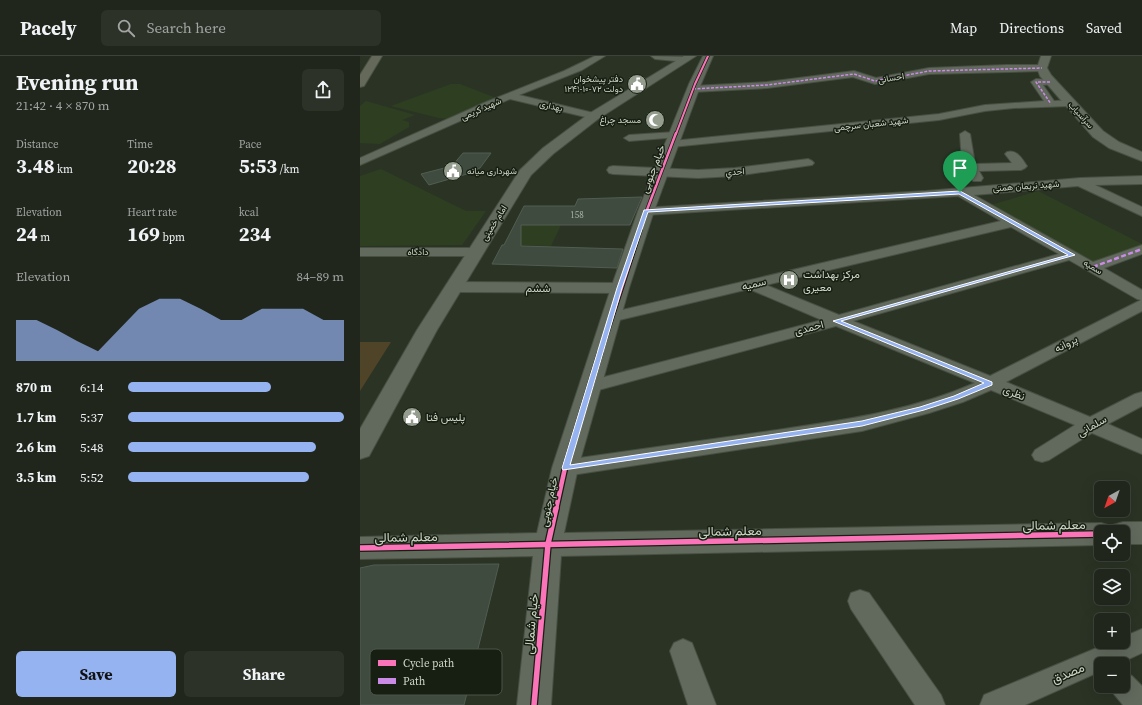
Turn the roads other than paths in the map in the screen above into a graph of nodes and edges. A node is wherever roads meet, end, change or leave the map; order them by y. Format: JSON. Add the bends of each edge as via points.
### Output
{"nodes":[{"id":1,"x":377,"y":56,"type":"edge"},
{"id":2,"x":601,"y":56,"type":"edge"},
{"id":3,"x":655,"y":56,"type":"edge"},
{"id":4,"x":708,"y":56,"type":"edge"},
{"id":5,"x":1046,"y":56,"type":"edge"},
{"id":6,"x":689,"y":58,"type":"edge"},
{"id":7,"x":1042,"y":68,"type":"junction"},
{"id":8,"x":1050,"y":82,"type":"junction"},
{"id":9,"x":360,"y":84,"type":"edge"},
{"id":10,"x":693,"y":89,"type":"junction"},
{"id":11,"x":509,"y":96,"type":"junction"},
{"id":12,"x":1070,"y":103,"type":"junction"},
{"id":13,"x":1051,"y":104,"type":"junction"},
{"id":14,"x":594,"y":116,"type":"junction"},
{"id":15,"x":853,"y":126,"type":"junction"},
{"id":16,"x":965,"y":134,"type":"dead end"},
{"id":17,"x":862,"y":136,"type":"dead end"},
{"id":18,"x":629,"y":138,"type":"dead end"},
{"id":19,"x":674,"y":140,"type":"junction"},
{"id":20,"x":1011,"y":154,"type":"dead end"},
{"id":21,"x":1139,"y":156,"type":"edge"},
{"id":22,"x":360,"y":162,"type":"edge"},
{"id":23,"x":808,"y":163,"type":"dead end"},
{"id":24,"x":971,"y":168,"type":"junction"},
{"id":25,"x":613,"y":170,"type":"dead end"},
{"id":26,"x":662,"y":171,"type":"junction"},
{"id":27,"x":1142,"y":180,"type":"edge"},
{"id":28,"x":1080,"y":182,"type":"junction"},
{"id":29,"x":983,"y":189,"type":"junction"},
{"id":30,"x":960,"y":192,"type":"junction"},
{"id":31,"x":646,"y":211,"type":"junction"},
{"id":32,"x":1142,"y":212,"type":"edge"},
{"id":33,"x":1014,"y":222,"type":"junction"},
{"id":34,"x":1142,"y":249,"type":"edge"},
{"id":35,"x":360,"y":252,"type":"edge"},
{"id":36,"x":476,"y":252,"type":"junction"},
{"id":37,"x":1072,"y":255,"type":"junction"},
{"id":38,"x":1093,"y":267,"type":"junction"},
{"id":39,"x":753,"y":285,"type":"junction"},
{"id":40,"x":455,"y":287,"type":"junction"},
{"id":41,"x":620,"y":288,"type":"junction"},
{"id":42,"x":1142,"y":296,"type":"edge"},
{"id":43,"x":1142,"y":305,"type":"edge"},
{"id":44,"x":611,"y":317,"type":"junction"},
{"id":45,"x":836,"y":321,"type":"junction"},
{"id":46,"x":990,"y":383,"type":"junction"},
{"id":47,"x":591,"y":386,"type":"junction"},
{"id":48,"x":1142,"y":398,"type":"edge"},
{"id":49,"x":1092,"y":424,"type":"junction"},
{"id":50,"x":1142,"y":447,"type":"edge"},
{"id":51,"x":360,"y":450,"type":"edge"},
{"id":52,"x":1042,"y":455,"type":"dead end"},
{"id":53,"x":565,"y":468,"type":"junction"},
{"id":54,"x":1130,"y":533,"type":"edge"},
{"id":55,"x":1142,"y":533,"type":"edge"},
{"id":56,"x":1094,"y":534,"type":"edge"},
{"id":57,"x":548,"y":544,"type":"junction"},
{"id":58,"x":360,"y":548,"type":"edge"},
{"id":59,"x":860,"y":601,"type":"dead end"},
{"id":60,"x":1142,"y":641,"type":"edge"},
{"id":61,"x":683,"y":651,"type":"dead end"},
{"id":62,"x":1112,"y":657,"type":"edge"},
{"id":63,"x":1094,"y":666,"type":"edge"},
{"id":64,"x":1130,"y":692,"type":"edge"},
{"id":65,"x":534,"y":705,"type":"edge"},
{"id":66,"x":702,"y":705,"type":"edge"},
{"id":67,"x":931,"y":705,"type":"edge"},
{"id":68,"x":994,"y":705,"type":"edge"},
{"id":69,"x":1141,"y":705,"type":"edge"}],
"edges":[{"from":1,"to":9,"type":"main road"},
{"from":2,"to":11,"type":"street","name":"شهید کریمی","via":[[576,70]]},
{"from":3,"to":6,"type":"street"},
{"from":4,"to":10,"type":"street","name":"خیام جنوبی"},
{"from":5,"to":7,"type":"street"},
{"from":6,"to":14,"type":"street","name":"امام خمینی"},
{"from":7,"to":8,"type":"street","name":"سرآسیاب"},
{"from":7,"to":10,"type":"street","name":"احسانی","via":[[929,71],[875,81],[854,74],[767,85]]},
{"from":8,"to":12,"type":"street","name":"سرآسیاب"},
{"from":8,"to":13,"type":"street","via":[[1036,82]]},
{"from":10,"to":19,"type":"street","name":"خیام جنوبی"},
{"from":11,"to":14,"type":"street","name":"بهداری"},
{"from":11,"to":22,"type":"street","name":"شهید کریمی"},
{"from":12,"to":13,"type":"street","name":"شهید شعبان سرچمی"},
{"from":12,"to":21,"type":"street","name":"سرآسیاب","via":[[1098,134],[1114,145]]},
{"from":13,"to":15,"type":"street","name":"شهید شعبان سرچمی","via":[[985,108],[939,117]]},
{"from":14,"to":36,"type":"street","name":"امام خمینی","via":[[548,151],[525,173]]},
{"from":15,"to":17,"type":"street"},
{"from":15,"to":19,"type":"street","name":"شهید شعبان سرچمی"},
{"from":16,"to":24,"type":"street","via":[[968,164]]},
{"from":18,"to":19,"type":"street","name":"شهید شعبان سرچمی"},
{"from":19,"to":26,"type":"street","name":"خیام جنوبی"},
{"from":20,"to":24,"type":"street","via":[[1021,166]]},
{"from":23,"to":26,"type":"street","name":"احدي","via":[[735,172],[698,174]]},
{"from":24,"to":29,"type":"street"},
{"from":25,"to":26,"type":"street","name":"احدي"},
{"from":26,"to":31,"type":"street","name":"خیام جنوبی"},
{"from":27,"to":28,"type":"street","name":"شهید نریمان همتی"},
{"from":28,"to":29,"type":"street","name":"شهید نریمان همتی"},
{"from":28,"to":32,"type":"street"},
{"from":29,"to":30,"type":"street","name":"شهید نریمان همتی"},
{"from":30,"to":31,"type":"street","name":"شهید نریمان همتی"},
{"from":30,"to":33,"type":"street","name":"سمیه"},
{"from":31,"to":41,"type":"street","name":"خیام جنوبی"},
{"from":33,"to":37,"type":"street","name":"سمیه"},
{"from":33,"to":39,"type":"street","name":"سميه"},
{"from":34,"to":38,"type":"street"},
{"from":35,"to":36,"type":"street","name":"دادگاه"},
{"from":36,"to":40,"type":"street","name":"امام خمینی"},
{"from":37,"to":38,"type":"street","name":"سمیه"},
{"from":37,"to":45,"type":"street","name":"احمدی"},
{"from":38,"to":42,"type":"street","name":"سمیه"},
{"from":39,"to":44,"type":"street","name":"سميه"},
{"from":39,"to":45,"type":"street","name":"نظری"},
{"from":40,"to":41,"type":"street","name":"ششم"},
{"from":40,"to":51,"type":"street","name":"امام خمینی","via":[[427,330]]},
{"from":41,"to":44,"type":"street","name":"خیام جنوبی"},
{"from":43,"to":46,"type":"street","name":"پروانه"},
{"from":44,"to":47,"type":"street","name":"خیام جنوبی"},
{"from":45,"to":46,"type":"street","name":"نظری"},
{"from":45,"to":47,"type":"street","name":"احمدی"},
{"from":46,"to":49,"type":"street","name":"نظری"},
{"from":46,"to":53,"type":"street","name":"پروانه","via":[[922,409],[862,424]]},
{"from":47,"to":53,"type":"street","name":"خیام جنوبی"},
{"from":48,"to":49,"type":"street","name":"سلمانی"},
{"from":49,"to":50,"type":"street","name":"نظری"},
{"from":49,"to":52,"type":"street","name":"سلمانی"},
{"from":53,"to":57,"type":"street","name":"خیام جنوبی"},
{"from":54,"to":55,"type":"street"},
{"from":56,"to":57,"type":"street","name":"معلم شمالی"},
{"from":57,"to":58,"type":"street","name":"معلم شمالی"},
{"from":57,"to":65,"type":"street","name":"خیام شمالی"},
{"from":59,"to":67,"type":"street"},
{"from":60,"to":62,"type":"street","name":"مصدق"},
{"from":61,"to":66,"type":"street"},
{"from":63,"to":68,"type":"street","name":"مصدق"},
{"from":64,"to":69,"type":"street"}]}
